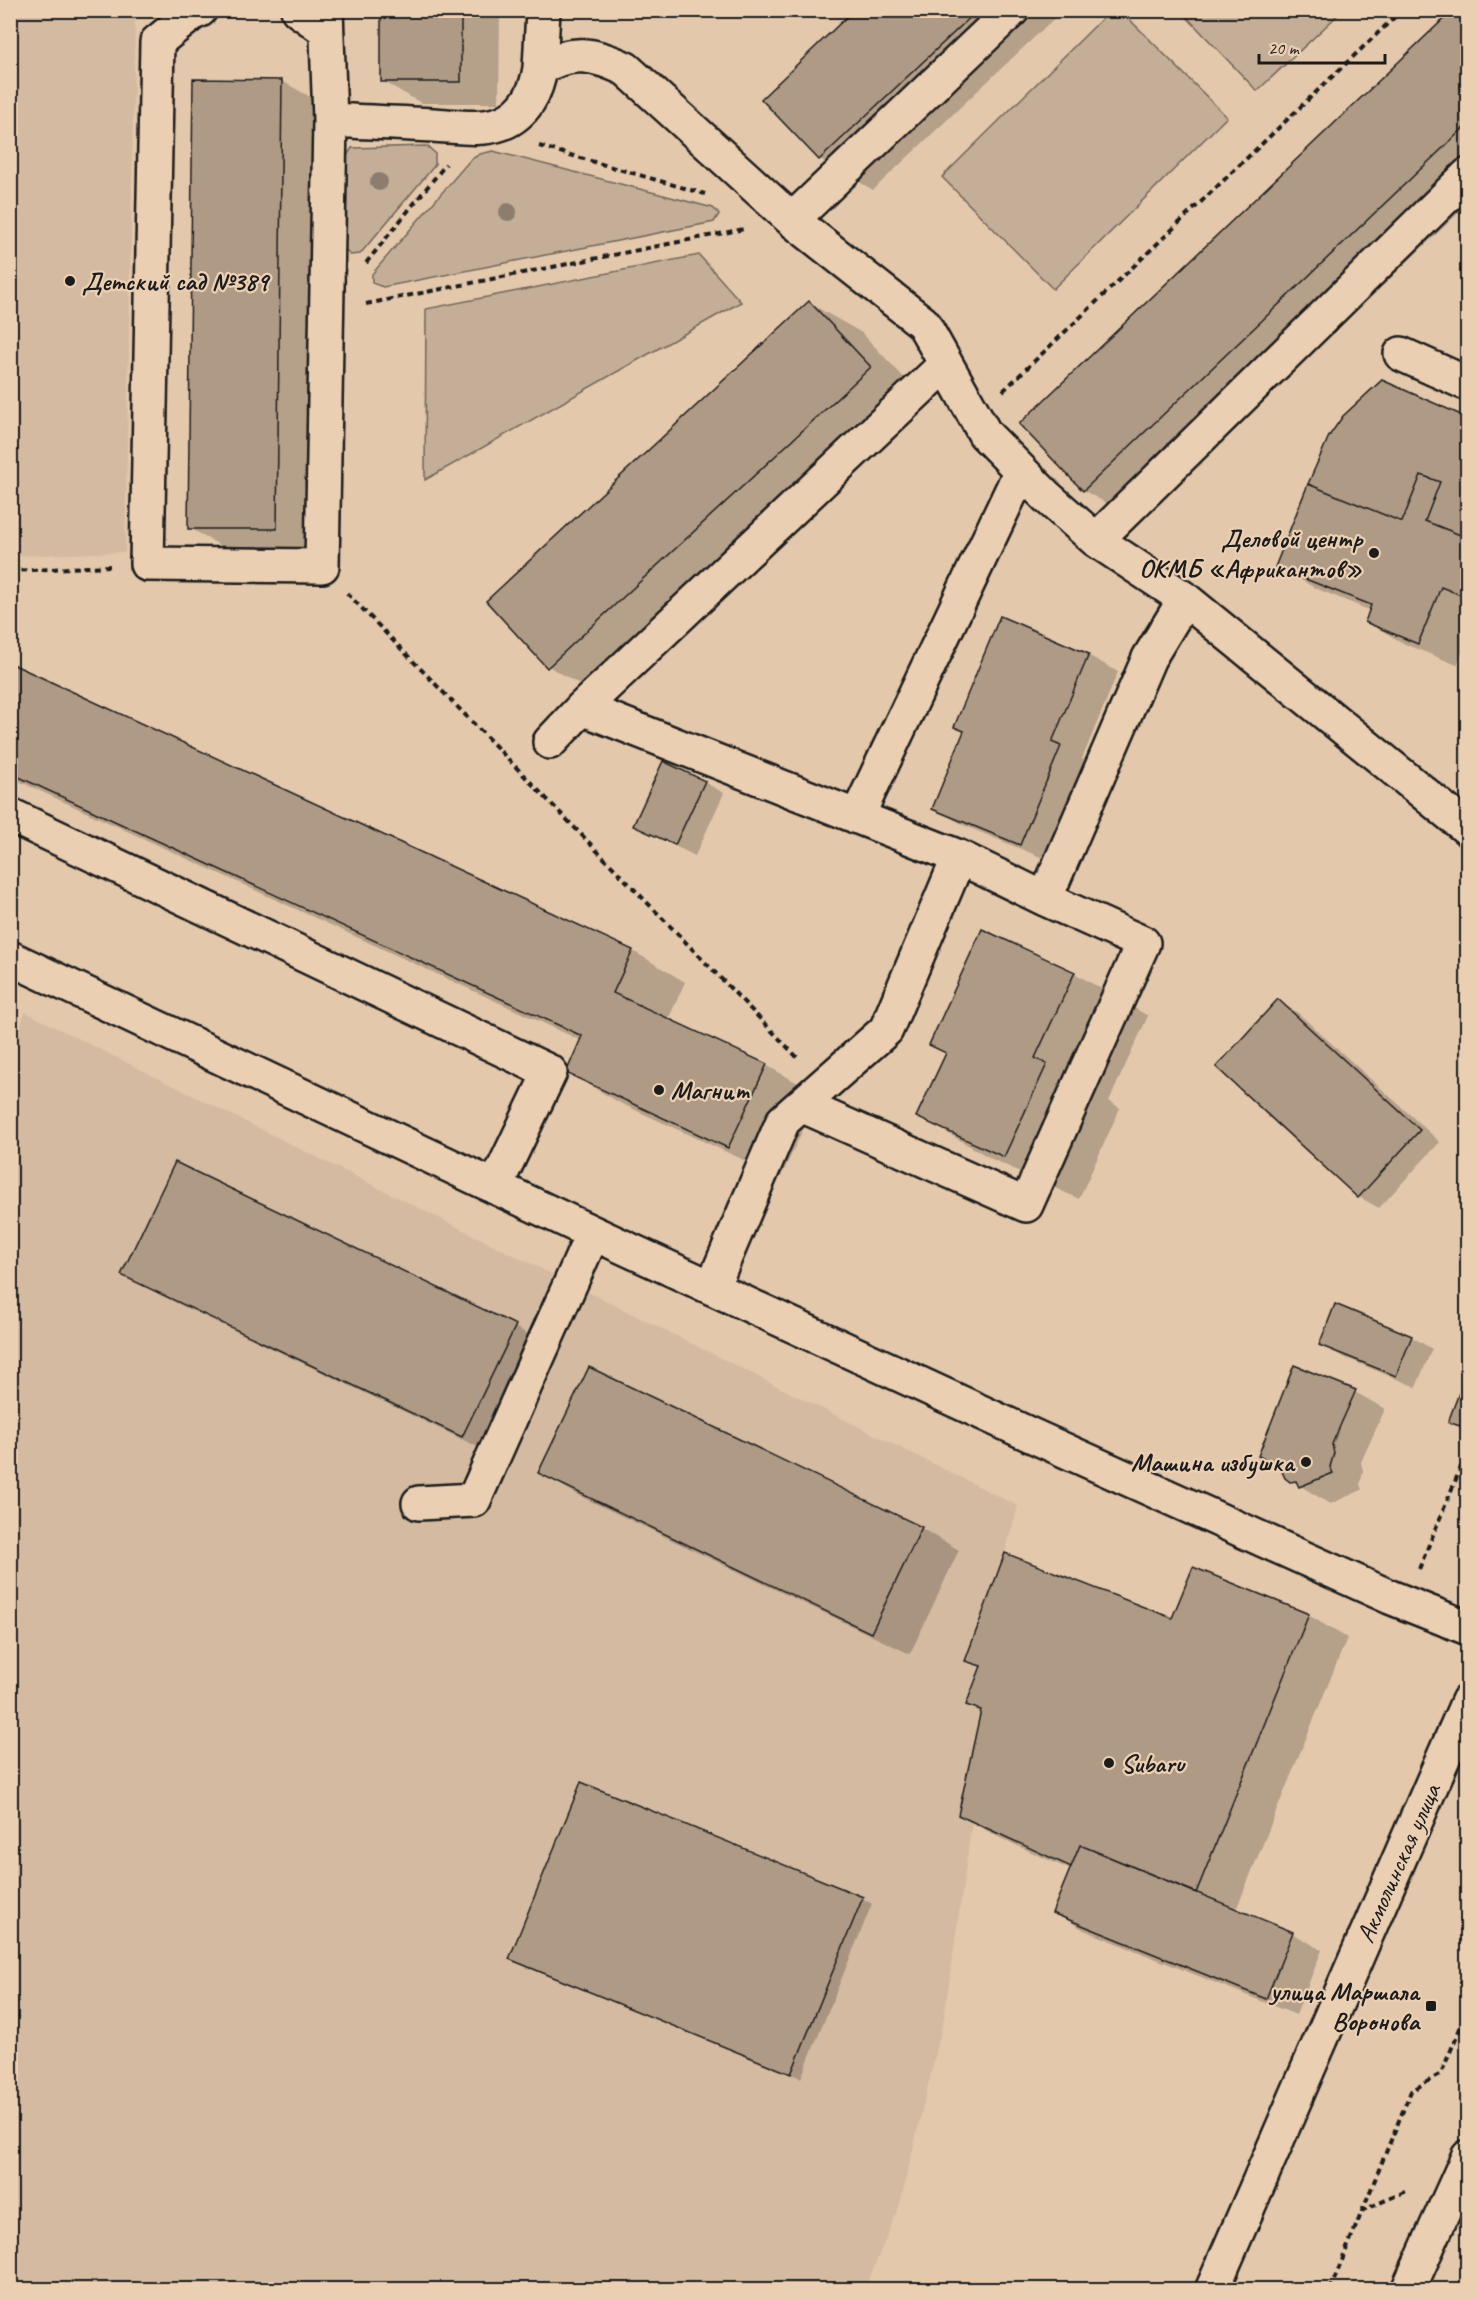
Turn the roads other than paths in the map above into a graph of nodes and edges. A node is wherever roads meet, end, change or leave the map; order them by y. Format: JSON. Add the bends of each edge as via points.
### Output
{"nodes":[{"id":1,"x":200,"y":10,"type":"edge"},
{"id":2,"x":298,"y":10,"type":"edge"},
{"id":3,"x":543,"y":10,"type":"edge"},
{"id":4,"x":1012,"y":10,"type":"edge"},
{"id":5,"x":326,"y":20,"type":"edge"},
{"id":6,"x":540,"y":68,"type":"junction"},
{"id":7,"x":330,"y":120,"type":"junction"},
{"id":8,"x":1467,"y":176,"type":"edge"},
{"id":9,"x":792,"y":220,"type":"junction"},
{"id":10,"x":1401,"y":354,"type":"dead end"},
{"id":11,"x":945,"y":366,"type":"junction"},
{"id":12,"x":1467,"y":384,"type":"edge"},
{"id":13,"x":1021,"y":471,"type":"junction"},
{"id":14,"x":1096,"y":540,"type":"junction"},
{"id":15,"x":1185,"y":599,"type":"junction"},
{"id":16,"x":582,"y":708,"type":"junction"},
{"id":17,"x":550,"y":742,"type":"dead end"},
{"id":18,"x":10,"y":815,"type":"edge"},
{"id":19,"x":858,"y":817,"type":"junction"},
{"id":20,"x":1467,"y":829,"type":"edge"},
{"id":21,"x":959,"y":857,"type":"junction"},
{"id":22,"x":1044,"y":899,"type":"junction"},
{"id":23,"x":10,"y":958,"type":"edge"},
{"id":24,"x":812,"y":1095,"type":"junction"},
{"id":25,"x":495,"y":1187,"type":"junction"},
{"id":26,"x":593,"y":1233,"type":"junction"},
{"id":27,"x":712,"y":1288,"type":"junction"},
{"id":28,"x":419,"y":1503,"type":"dead end"},
{"id":29,"x":1467,"y":1628,"type":"edge"},
{"id":30,"x":1467,"y":1701,"type":"edge"},
{"id":31,"x":1467,"y":2157,"type":"edge"},
{"id":32,"x":1212,"y":2289,"type":"edge"},
{"id":33,"x":1408,"y":2289,"type":"edge"}],
"edges":[{"from":1,"to":7,"type":"street","via":[[157,42],[147,564],[322,566]]},
{"from":2,"to":5,"type":"street"},
{"from":3,"to":6,"type":"street"},
{"from":4,"to":9,"type":"street"},
{"from":5,"to":7,"type":"street"},
{"from":6,"to":7,"type":"street","via":[[534,94],[515,116],[501,123],[476,128]]},
{"from":6,"to":9,"type":"street","via":[[568,55],[606,59],[626,69]]},
{"from":8,"to":14,"type":"street"},
{"from":9,"to":11,"type":"street","via":[[923,324]]},
{"from":10,"to":12,"type":"street"},
{"from":11,"to":13,"type":"street","via":[[985,434]]},
{"from":11,"to":16,"type":"street"},
{"from":13,"to":14,"type":"street"},
{"from":13,"to":19,"type":"street"},
{"from":14,"to":15,"type":"street"},
{"from":15,"to":20,"type":"street"},
{"from":15,"to":22,"type":"street","via":[[1149,658]]},
{"from":16,"to":17,"type":"street"},
{"from":16,"to":19,"type":"street"},
{"from":18,"to":25,"type":"street","via":[[550,1072]]},
{"from":19,"to":21,"type":"street"},
{"from":21,"to":22,"type":"street"},
{"from":21,"to":24,"type":"street","via":[[886,1030]]},
{"from":22,"to":24,"type":"street","via":[[1143,943],[1026,1205]]},
{"from":23,"to":25,"type":"street"},
{"from":24,"to":27,"type":"street","via":[[783,1121]]},
{"from":25,"to":26,"type":"street"},
{"from":26,"to":27,"type":"street"},
{"from":26,"to":28,"type":"street","via":[[474,1500]]},
{"from":27,"to":29,"type":"street","via":[[1054,1446],[1405,1604]]},
{"from":30,"to":32,"type":"street","name":"Акмолинская улица"},
{"from":31,"to":33,"type":"street"}]}
